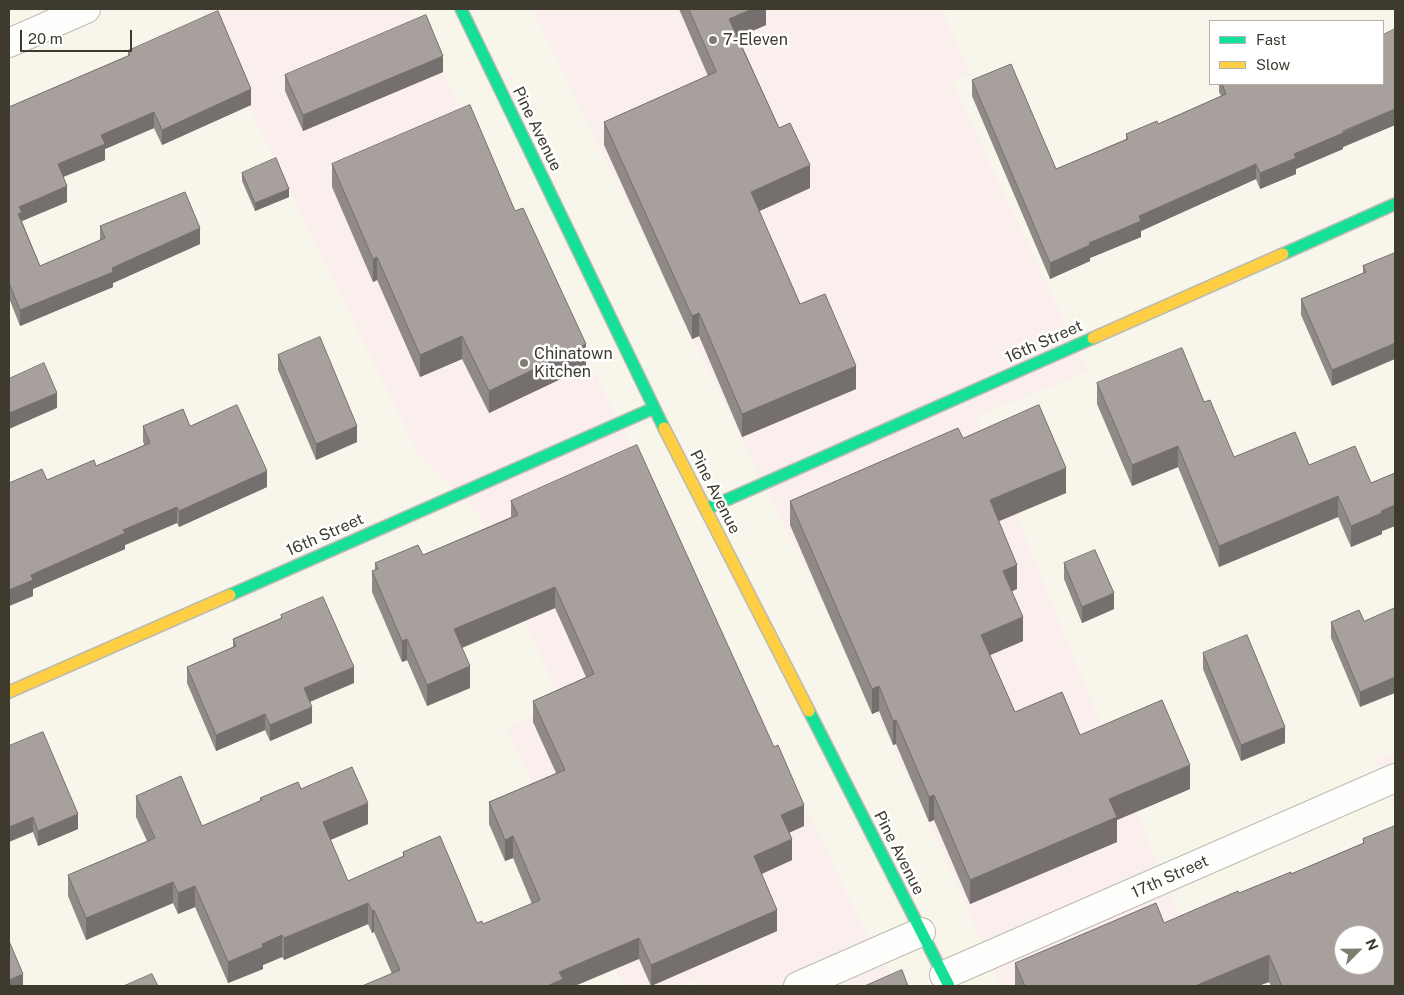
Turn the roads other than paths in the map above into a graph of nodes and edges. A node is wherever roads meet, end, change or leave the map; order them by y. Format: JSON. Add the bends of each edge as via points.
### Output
{"nodes":[{"id":1,"x":86,"y":9,"type":"edge"},
{"id":2,"x":461,"y":9,"type":"edge"},
{"id":3,"x":9,"y":44,"type":"edge"},
{"id":4,"x":1395,"y":204,"type":"edge"},
{"id":5,"x":654,"y":408,"type":"junction"},
{"id":6,"x":706,"y":509,"type":"junction"},
{"id":7,"x":9,"y":692,"type":"edge"},
{"id":8,"x":1395,"y":778,"type":"edge"},
{"id":9,"x":921,"y":932,"type":"junction"},
{"id":10,"x":947,"y":981,"type":"edge"},
{"id":11,"x":798,"y":986,"type":"edge"}],
"edges":[{"from":1,"to":3,"type":"street"},
{"from":2,"to":5,"type":"street","name":"Pine Avenue"},
{"from":4,"to":6,"type":"street","name":"16th Street"},
{"from":5,"to":6,"type":"street","name":"Pine Avenue"},
{"from":5,"to":7,"type":"street","name":"16th Street"},
{"from":6,"to":9,"type":"street","name":"Pine Avenue"},
{"from":8,"to":10,"type":"street","name":"17th Street"},
{"from":9,"to":10,"type":"street","name":"Pine Avenue"},
{"from":9,"to":11,"type":"street"}]}
